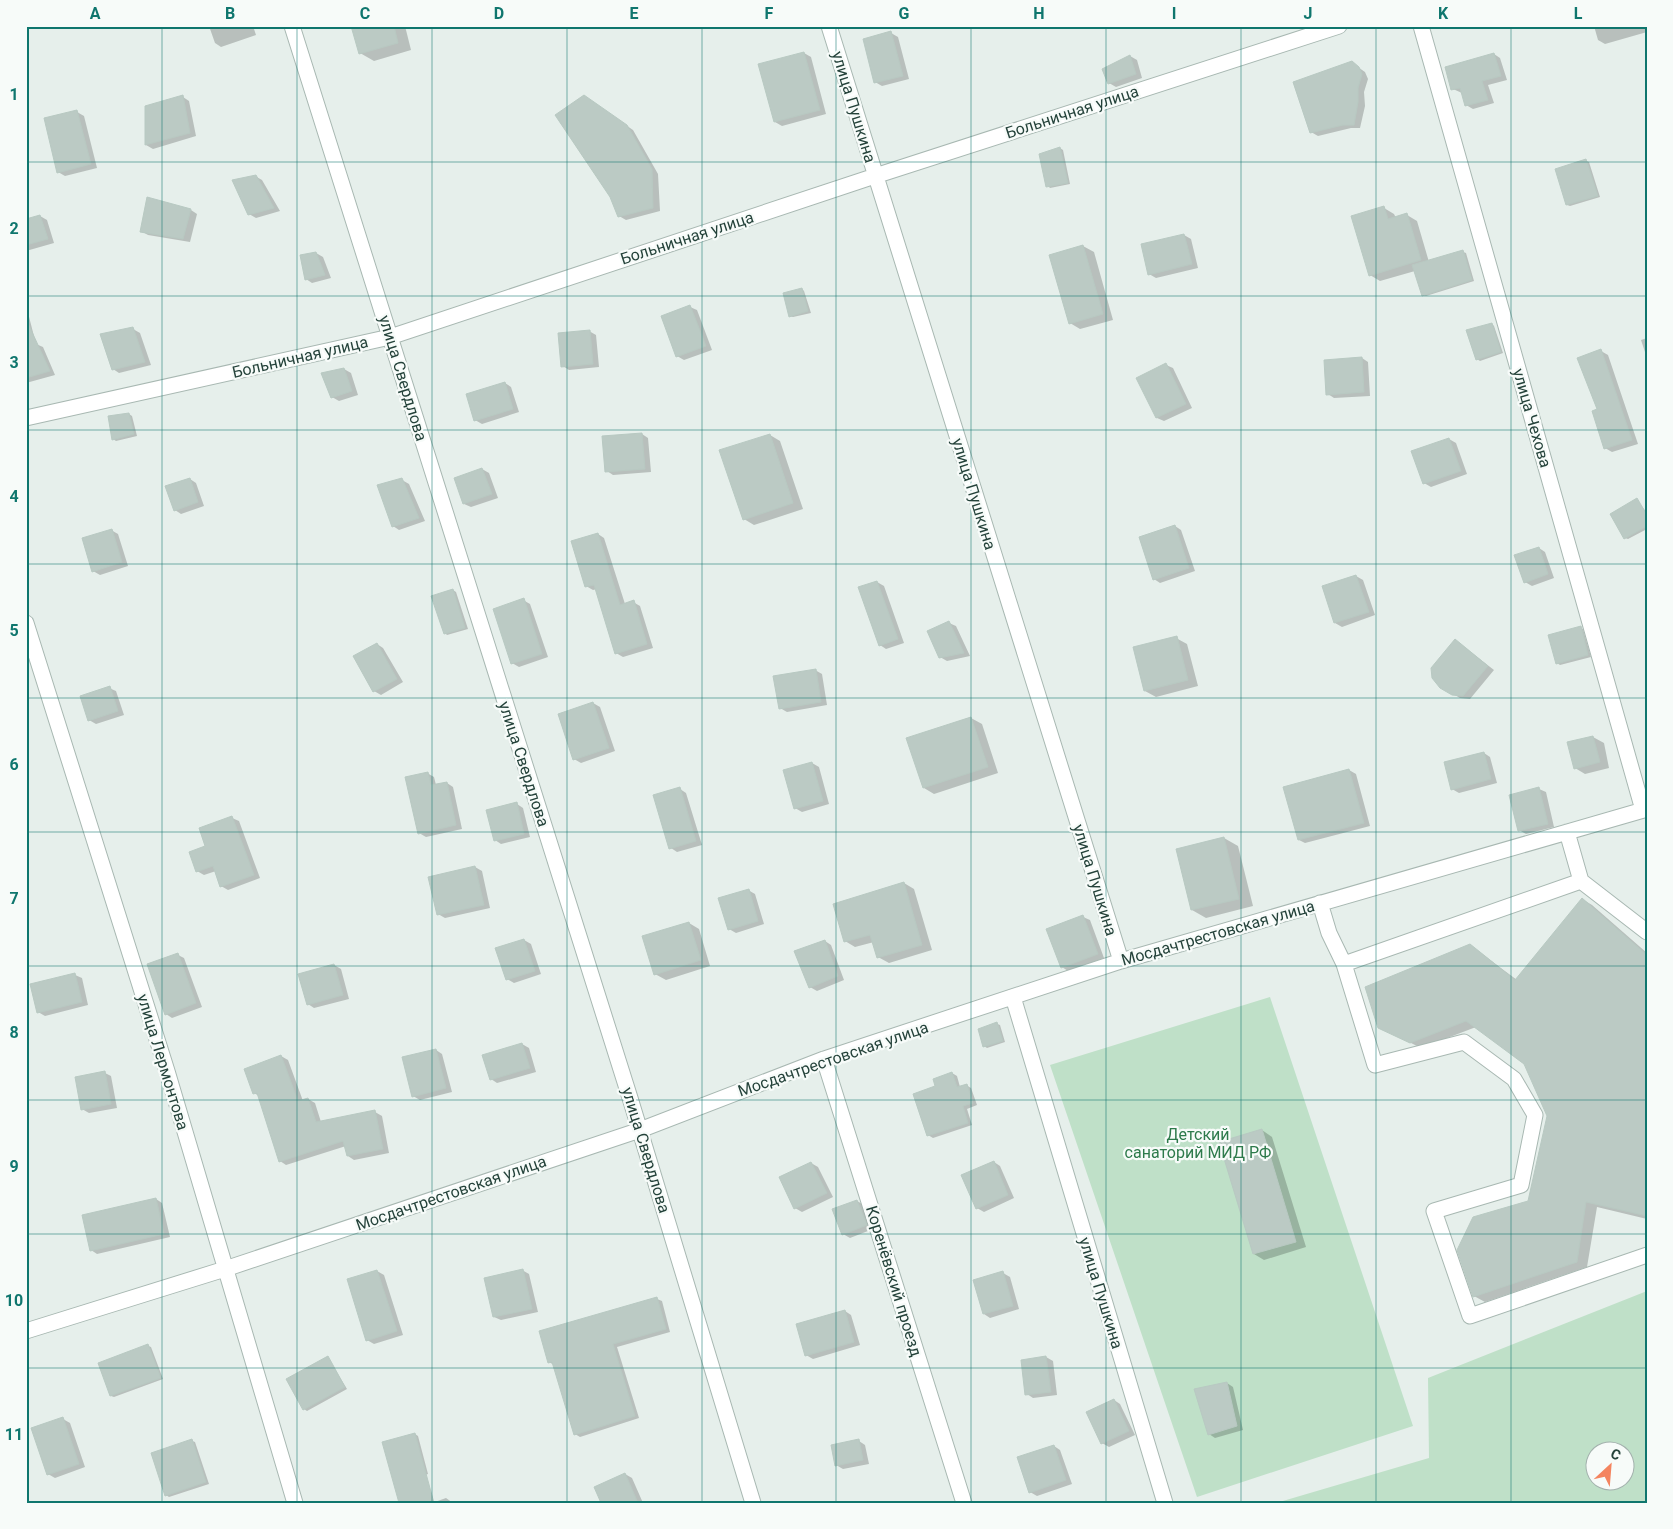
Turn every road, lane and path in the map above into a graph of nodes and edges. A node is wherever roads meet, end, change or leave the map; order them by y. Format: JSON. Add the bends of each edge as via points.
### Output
{"nodes":[{"id":1,"x":292,"y":26,"type":"edge"},
{"id":2,"x":829,"y":26,"type":"edge"},
{"id":3,"x":1339,"y":26,"type":"edge"},
{"id":4,"x":1421,"y":26,"type":"edge"},
{"id":5,"x":875,"y":176,"type":"junction"},
{"id":6,"x":390,"y":337,"type":"junction"},
{"id":7,"x":26,"y":418,"type":"edge"},
{"id":8,"x":26,"y":623,"type":"edge"},
{"id":9,"x":1645,"y":810,"type":"edge"},
{"id":10,"x":1567,"y":832,"type":"junction"},
{"id":11,"x":1581,"y":881,"type":"junction"},
{"id":12,"x":1320,"y":903,"type":"junction"},
{"id":13,"x":1647,"y":932,"type":"edge"},
{"id":14,"x":1121,"y":961,"type":"junction"},
{"id":15,"x":1344,"y":964,"type":"junction"},
{"id":16,"x":1013,"y":997,"type":"junction"},
{"id":17,"x":824,"y":1059,"type":"junction"},
{"id":18,"x":640,"y":1130,"type":"junction"},
{"id":19,"x":1647,"y":1255,"type":"edge"},
{"id":20,"x":225,"y":1270,"type":"junction"},
{"id":21,"x":26,"y":1331,"type":"edge"},
{"id":22,"x":295,"y":1503,"type":"edge"},
{"id":23,"x":752,"y":1503,"type":"edge"},
{"id":24,"x":964,"y":1503,"type":"edge"},
{"id":25,"x":1165,"y":1503,"type":"edge"}],
"edges":[{"from":1,"to":6,"type":"street","name":"улица Свердлова"},
{"from":2,"to":5,"type":"street","name":"улица Пушкина"},
{"from":3,"to":5,"type":"street","name":"Больничная улица"},
{"from":4,"to":9,"type":"street","name":"улица Чехова"},
{"from":5,"to":6,"type":"street","name":"Больничная улица"},
{"from":5,"to":14,"type":"street","name":"улица Пушкина"},
{"from":6,"to":7,"type":"street","name":"Больничная улица"},
{"from":6,"to":18,"type":"street","name":"улица Свердлова"},
{"from":8,"to":20,"type":"street","name":"улица Лермонтова","via":[[167,1071]]},
{"from":9,"to":10,"type":"street","name":"Мосдачтрестовская улица"},
{"from":10,"to":11,"type":"street"},
{"from":10,"to":12,"type":"street","name":"Мосдачтрестовская улица"},
{"from":11,"to":13,"type":"street"},
{"from":11,"to":15,"type":"street"},
{"from":12,"to":14,"type":"street","name":"Мосдачтрестовская улица"},
{"from":12,"to":15,"type":"street","via":[[1328,934]]},
{"from":14,"to":16,"type":"street","name":"Мосдачтрестовская улица"},
{"from":15,"to":19,"type":"street","via":[[1375,1065],[1464,1042],[1514,1079],[1535,1115],[1522,1185],[1434,1211],[1470,1316]]},
{"from":16,"to":17,"type":"street","name":"Мосдачтрестовская улица"},
{"from":16,"to":25,"type":"street","name":"улица Пушкина"},
{"from":17,"to":18,"type":"street","name":"Мосдачтрестовская улица"},
{"from":17,"to":24,"type":"street","name":"Коренёвский проезд"},
{"from":18,"to":20,"type":"street","name":"Мосдачтрестовская улица"},
{"from":18,"to":23,"type":"street","name":"улица Свердлова"},
{"from":20,"to":21,"type":"street","name":"Мосдачтрестовская улица"},
{"from":20,"to":22,"type":"street","name":"улица Лермонтова"}]}
